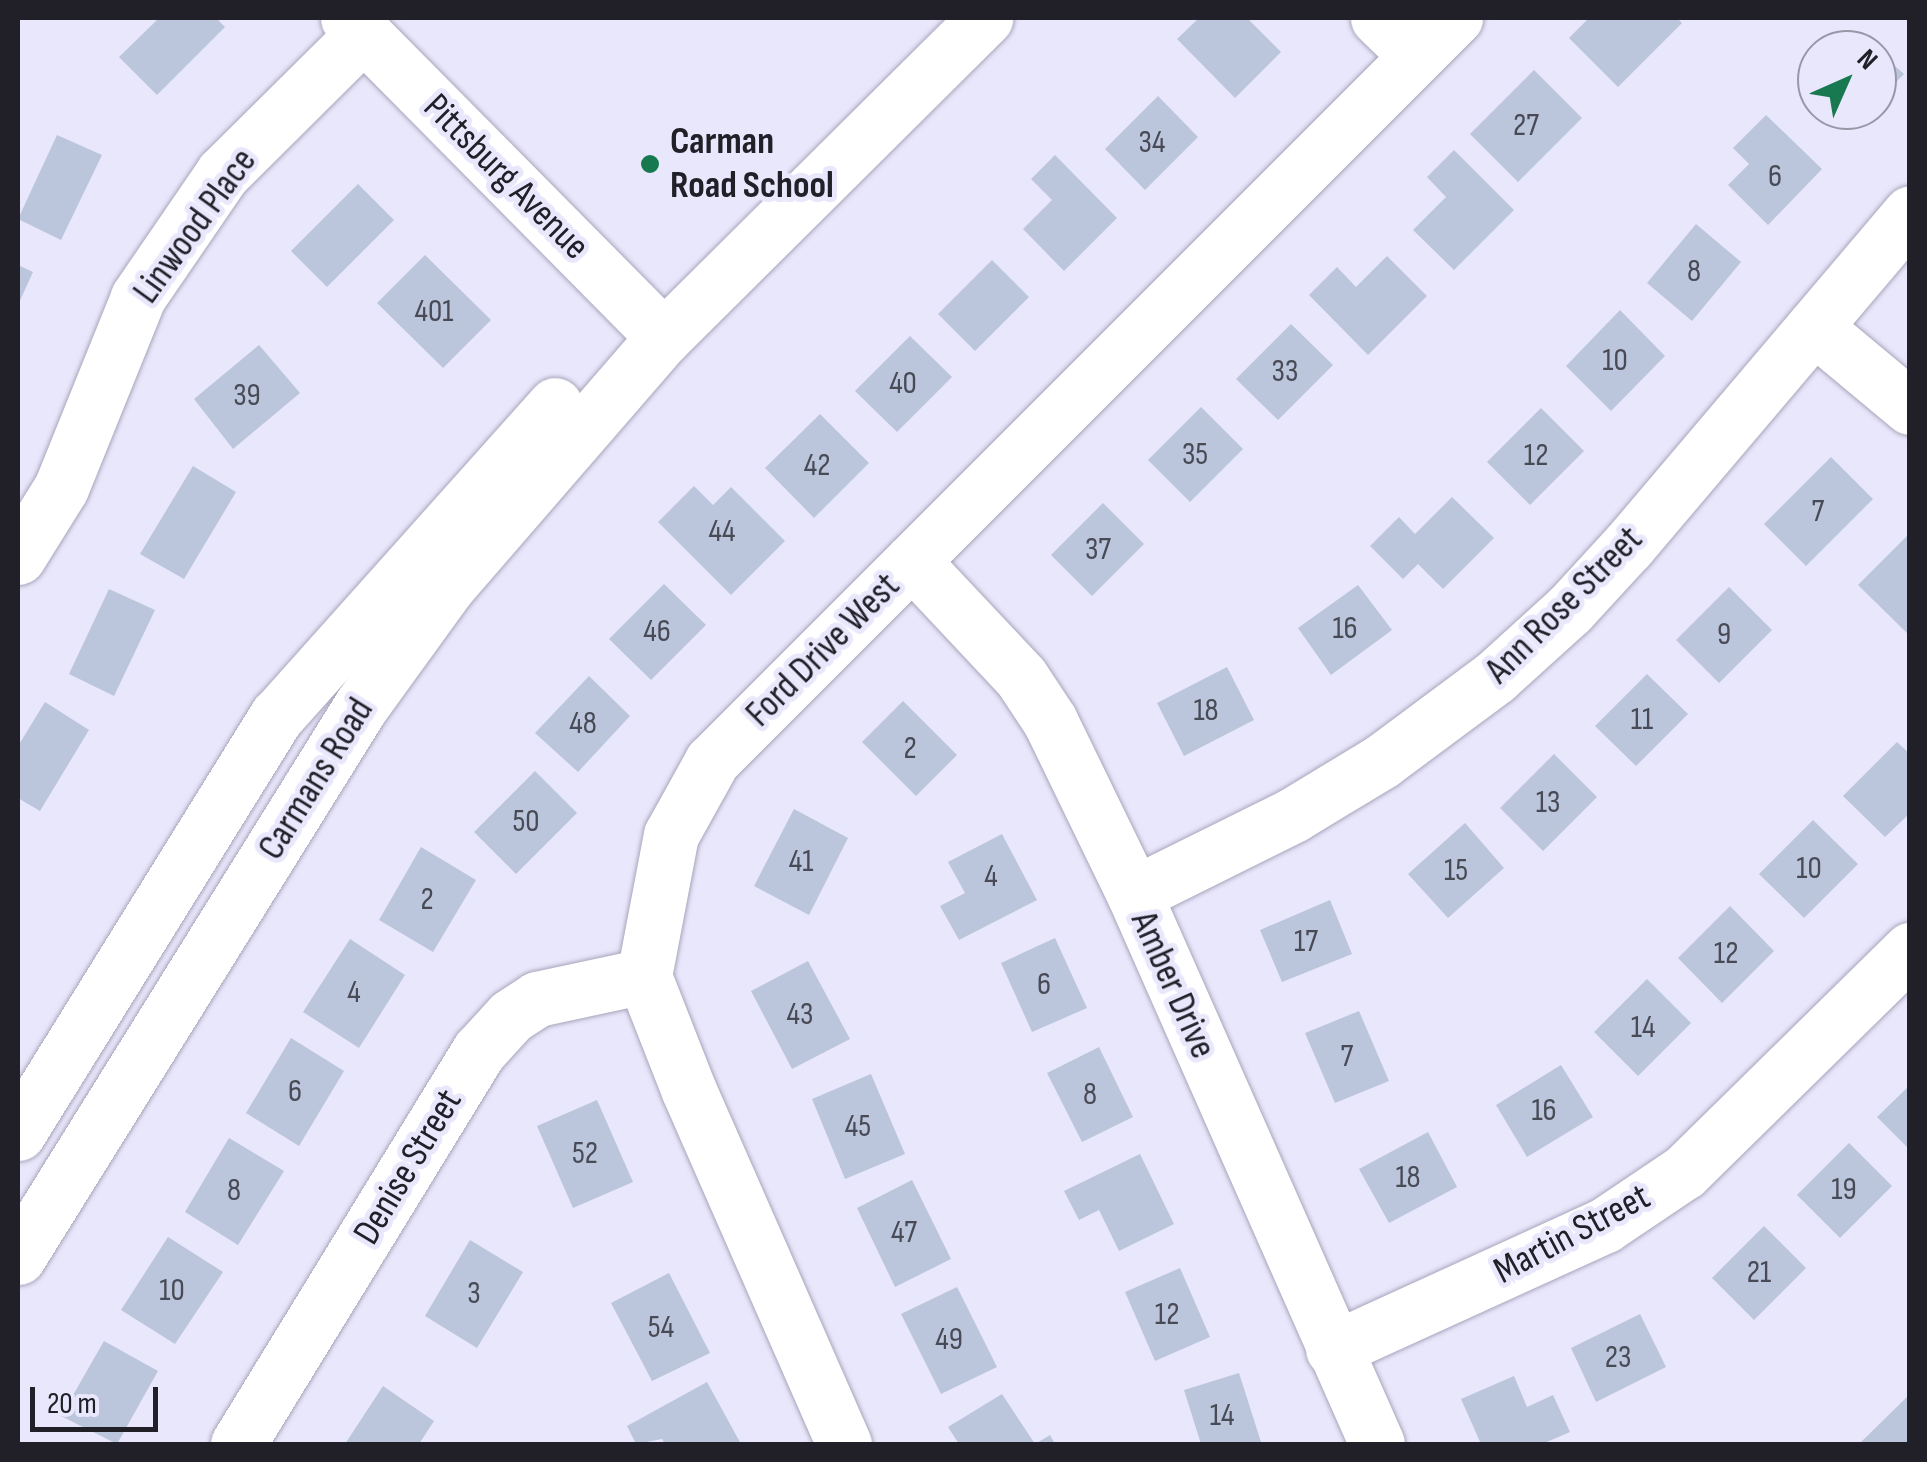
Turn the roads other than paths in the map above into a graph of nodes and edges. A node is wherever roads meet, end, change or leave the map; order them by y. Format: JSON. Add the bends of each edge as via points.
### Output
{"nodes":[{"id":1,"x":984,"y":18,"type":"edge"},
{"id":2,"x":1378,"y":18,"type":"edge"},
{"id":3,"x":1454,"y":18,"type":"edge"},
{"id":4,"x":356,"y":26,"type":"edge"},
{"id":5,"x":1416,"y":55,"type":"junction"},
{"id":6,"x":1910,"y":214,"type":"edge"},
{"id":7,"x":1814,"y":328,"type":"junction"},
{"id":8,"x":664,"y":338,"type":"junction"},
{"id":9,"x":1910,"y":406,"type":"edge"},
{"id":10,"x":18,"y":557,"type":"edge"},
{"id":11,"x":912,"y":561,"type":"junction"},
{"id":12,"x":1134,"y":894,"type":"junction"},
{"id":13,"x":1910,"y":950,"type":"edge"},
{"id":14,"x":644,"y":976,"type":"junction"},
{"id":15,"x":18,"y":1133,"type":"edge"},
{"id":16,"x":18,"y":1258,"type":"edge"},
{"id":17,"x":1333,"y":1349,"type":"junction"},
{"id":18,"x":238,"y":1444,"type":"edge"},
{"id":19,"x":844,"y":1444,"type":"edge"},
{"id":20,"x":1376,"y":1444,"type":"edge"}],
"edges":[{"from":1,"to":8,"type":"street","name":"Carmans Road"},
{"from":2,"to":5,"type":"street"},
{"from":3,"to":5,"type":"street","name":"Ford Drive West"},
{"from":4,"to":8,"type":"street","name":"Pittsburg Avenue"},
{"from":4,"to":10,"type":"street","name":"Linwood Place","via":[[223,173],[138,297],[60,488]]},
{"from":5,"to":11,"type":"street","name":"Ford Drive West"},
{"from":6,"to":7,"type":"street","name":"Ann Rose Street"},
{"from":7,"to":9,"type":"street"},
{"from":7,"to":12,"type":"street","name":"Ann Rose Street","via":[[1628,546],[1495,678],[1382,762]]},
{"from":8,"to":15,"type":"street","name":"Carmans Road","via":[[560,400],[277,716]]},
{"from":8,"to":16,"type":"street","name":"Carmans Road","via":[[448,586],[360,706]]},
{"from":11,"to":12,"type":"street","name":"Amber Drive","via":[[1021,676],[1050,721]]},
{"from":11,"to":14,"type":"street","name":"Ford Drive West","via":[[712,761],[671,836]]},
{"from":12,"to":17,"type":"street","name":"Amber Drive"},
{"from":13,"to":17,"type":"street","name":"Martin Street","via":[[1684,1172],[1606,1225]]},
{"from":14,"to":18,"type":"street","name":"Denise Street","via":[[537,999],[479,1050]]},
{"from":14,"to":19,"type":"street"},
{"from":17,"to":20,"type":"street","name":"Amber Drive"}]}
